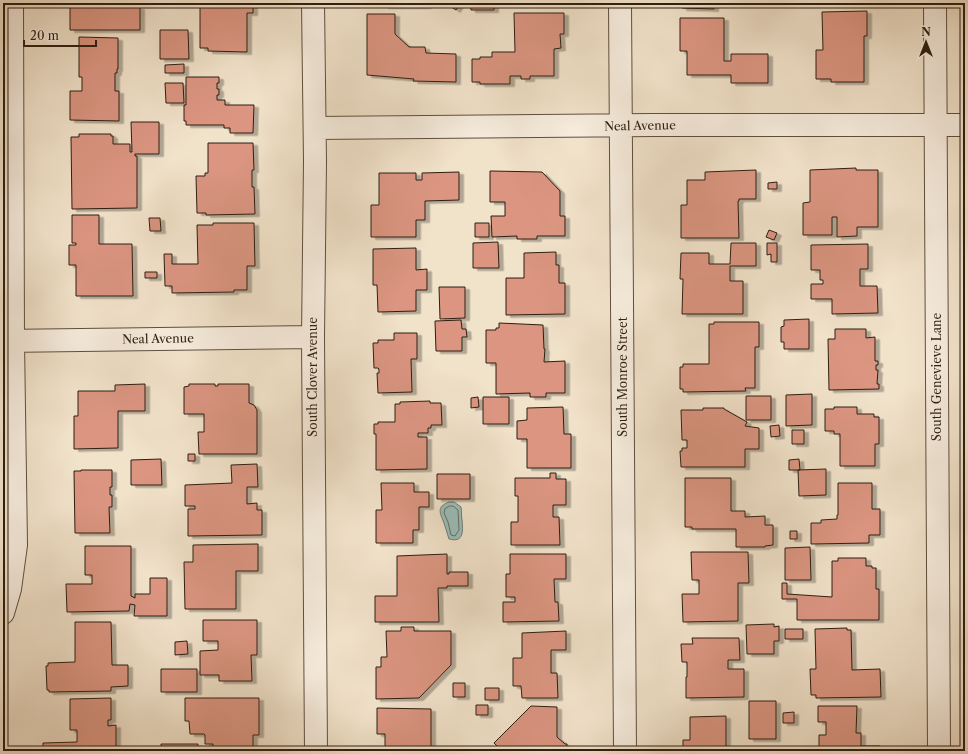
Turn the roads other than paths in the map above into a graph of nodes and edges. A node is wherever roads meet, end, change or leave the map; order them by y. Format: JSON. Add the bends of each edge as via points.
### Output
{"nodes":[{"id":1,"x":12,"y":3,"type":"edge"},
{"id":2,"x":313,"y":3,"type":"edge"},
{"id":3,"x":620,"y":3,"type":"edge"},
{"id":4,"x":935,"y":3,"type":"edge"},
{"id":5,"x":935,"y":125,"type":"junction"},
{"id":6,"x":965,"y":125,"type":"edge"},
{"id":7,"x":621,"y":126,"type":"junction"},
{"id":8,"x":315,"y":128,"type":"junction"},
{"id":9,"x":313,"y":338,"type":"junction"},
{"id":10,"x":8,"y":341,"type":"edge"},
{"id":11,"x":3,"y":613,"type":"edge"},
{"id":12,"x":316,"y":751,"type":"edge"},
{"id":13,"x":625,"y":751,"type":"edge"},
{"id":14,"x":938,"y":751,"type":"edge"}],
"edges":[{"from":1,"to":10,"type":"street"},
{"from":2,"to":8,"type":"street","name":"South Clover Avenue"},
{"from":3,"to":7,"type":"street","name":"South Monroe Street"},
{"from":4,"to":5,"type":"street","name":"South Genevieve Lane"},
{"from":5,"to":6,"type":"street","name":"Neal Avenue"},
{"from":5,"to":7,"type":"street","name":"Neal Avenue"},
{"from":5,"to":14,"type":"street","name":"South Genevieve Lane"},
{"from":7,"to":8,"type":"street","name":"Neal Avenue"},
{"from":7,"to":13,"type":"street","name":"South Monroe Street"},
{"from":8,"to":9,"type":"street","name":"South Clover Avenue"},
{"from":9,"to":10,"type":"street","name":"Neal Avenue"},
{"from":9,"to":12,"type":"street","name":"South Clover Avenue"},
{"from":10,"to":11,"type":"street","via":[[16,545],[10,589]]}]}
